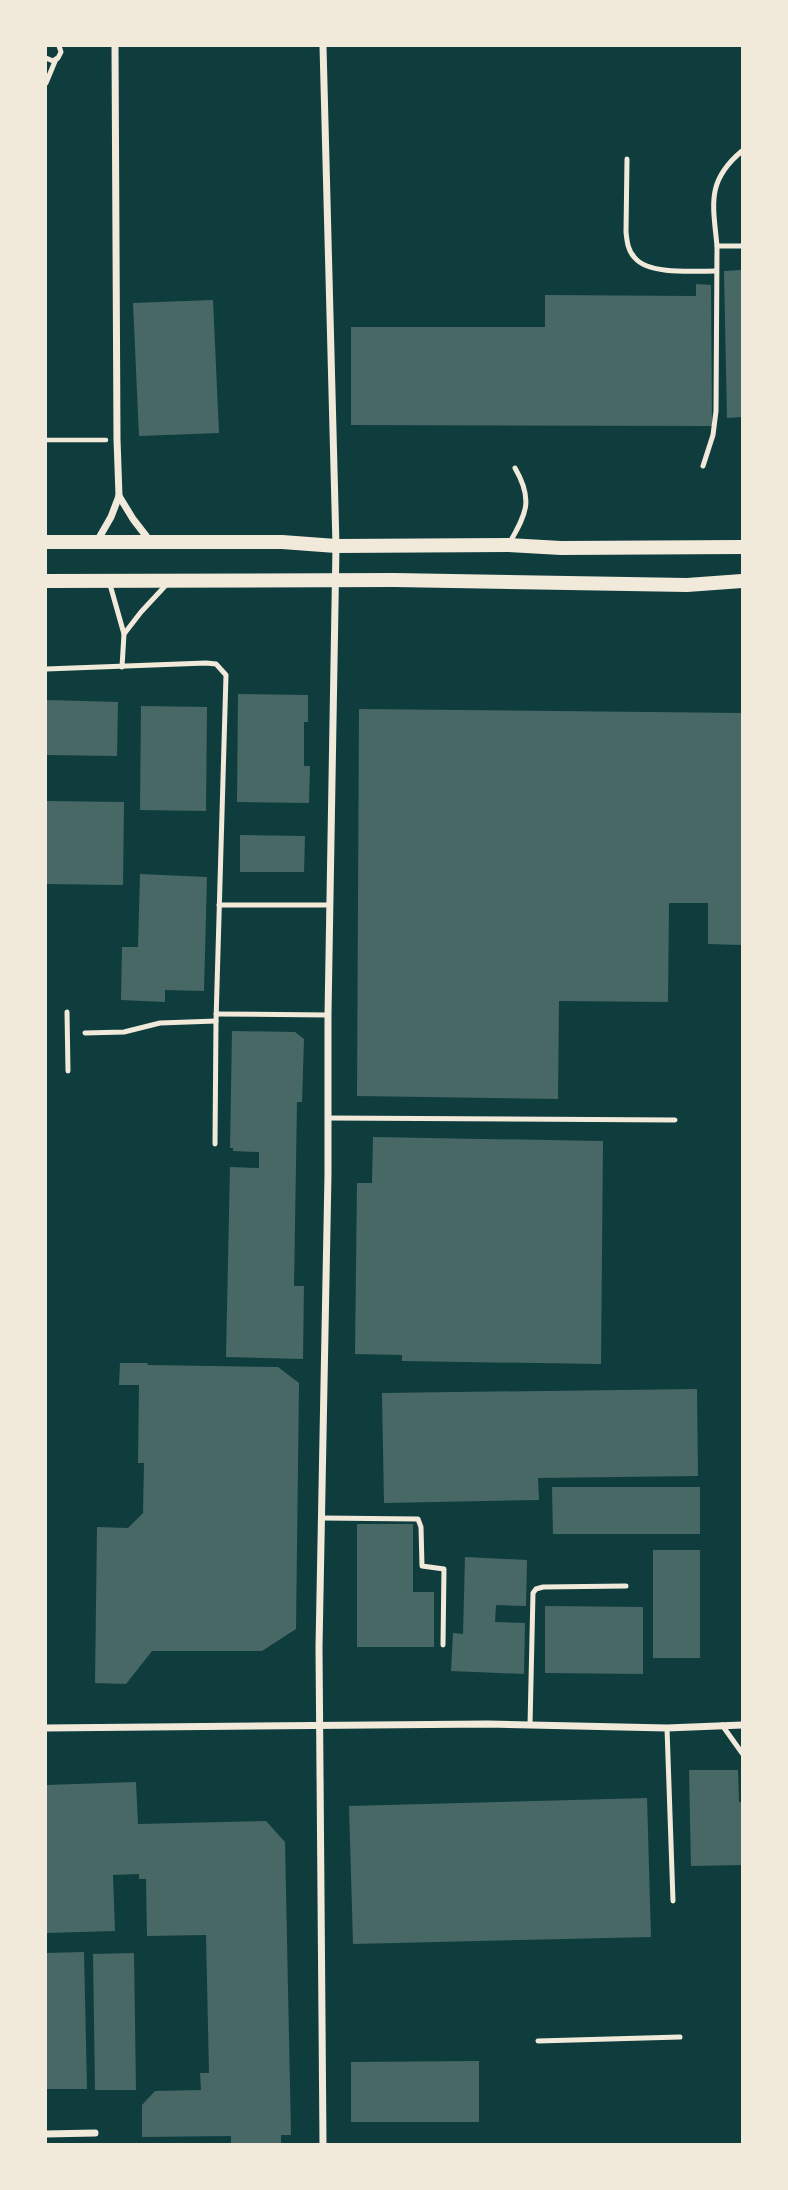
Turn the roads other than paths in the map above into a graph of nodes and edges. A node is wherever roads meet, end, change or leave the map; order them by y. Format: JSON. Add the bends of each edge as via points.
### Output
{"nodes":[{"id":1,"x":59,"y":46,"type":"edge"},
{"id":2,"x":115,"y":46,"type":"edge"},
{"id":3,"x":323,"y":46,"type":"edge"},
{"id":4,"x":46,"y":58,"type":"edge"},
{"id":5,"x":56,"y":60,"type":"junction"},
{"id":6,"x":46,"y":83,"type":"edge"},
{"id":7,"x":743,"y":151,"type":"edge"},
{"id":8,"x":627,"y":159,"type":"dead end"},
{"id":9,"x":717,"y":246,"type":"junction"},
{"id":10,"x":743,"y":246,"type":"edge"},
{"id":11,"x":716,"y":271,"type":"junction"},
{"id":12,"x":703,"y":466,"type":"dead end"},
{"id":13,"x":515,"y":468,"type":"dead end"},
{"id":14,"x":119,"y":496,"type":"junction"},
{"id":15,"x":46,"y":542,"type":"edge"},
{"id":16,"x":96,"y":543,"type":"junction"},
{"id":17,"x":152,"y":543,"type":"junction"},
{"id":18,"x":508,"y":545,"type":"junction"},
{"id":19,"x":336,"y":546,"type":"junction"},
{"id":20,"x":743,"y":547,"type":"edge"},
{"id":21,"x":109,"y":580,"type":"junction"},
{"id":22,"x":169,"y":581,"type":"junction"},
{"id":23,"x":335,"y":581,"type":"junction"},
{"id":24,"x":46,"y":582,"type":"edge"},
{"id":25,"x":743,"y":582,"type":"edge"},
{"id":26,"x":124,"y":634,"type":"junction"},
{"id":27,"x":122,"y":667,"type":"junction"},
{"id":28,"x":46,"y":669,"type":"edge"},
{"id":29,"x":219,"y":905,"type":"junction"},
{"id":30,"x":330,"y":905,"type":"junction"},
{"id":31,"x":67,"y":1012,"type":"dead end"},
{"id":32,"x":216,"y":1014,"type":"junction"},
{"id":33,"x":328,"y":1015,"type":"junction"},
{"id":34,"x":216,"y":1021,"type":"junction"},
{"id":35,"x":85,"y":1033,"type":"dead end"},
{"id":36,"x":68,"y":1070,"type":"dead end"},
{"id":37,"x":328,"y":1118,"type":"junction"},
{"id":38,"x":675,"y":1120,"type":"dead end"},
{"id":39,"x":215,"y":1144,"type":"dead end"},
{"id":40,"x":322,"y":1518,"type":"junction"},
{"id":41,"x":626,"y":1586,"type":"dead end"},
{"id":42,"x":443,"y":1645,"type":"dead end"},
{"id":43,"x":743,"y":1724,"type":"edge"},
{"id":44,"x":530,"y":1725,"type":"junction"},
{"id":45,"x":722,"y":1725,"type":"junction"},
{"id":46,"x":321,"y":1727,"type":"junction"},
{"id":47,"x":46,"y":1728,"type":"edge"},
{"id":48,"x":667,"y":1728,"type":"junction"},
{"id":49,"x":743,"y":1753,"type":"edge"},
{"id":50,"x":673,"y":1901,"type":"dead end"},
{"id":51,"x":680,"y":2038,"type":"dead end"},
{"id":52,"x":538,"y":2041,"type":"dead end"},
{"id":53,"x":95,"y":2133,"type":"dead end"},
{"id":54,"x":46,"y":2134,"type":"edge"},
{"id":55,"x":323,"y":2144,"type":"edge"}],
"edges":[{"from":1,"to":5,"type":"lane"},
{"from":2,"to":14,"type":"street"},
{"from":3,"to":19,"type":"street"},
{"from":4,"to":5,"type":"lane"},
{"from":5,"to":6,"type":"lane"},
{"from":7,"to":9,"type":"lane","via":[[719,176],[714,192]]},
{"from":8,"to":11,"type":"lane","via":[[626,232],[635,259],[660,270]]},
{"from":9,"to":10,"type":"lane"},
{"from":9,"to":11,"type":"lane"},
{"from":11,"to":12,"type":"lane","via":[[716,411]]},
{"from":13,"to":18,"type":"lane","via":[[525,485],[526,506]]},
{"from":14,"to":16,"type":"street"},
{"from":14,"to":17,"type":"street"},
{"from":15,"to":16,"type":"main road"},
{"from":16,"to":17,"type":"main road"},
{"from":17,"to":19,"type":"main road"},
{"from":18,"to":19,"type":"main road"},
{"from":18,"to":20,"type":"main road"},
{"from":19,"to":23,"type":"street"},
{"from":21,"to":22,"type":"main road"},
{"from":21,"to":24,"type":"main road"},
{"from":21,"to":26,"type":"lane"},
{"from":22,"to":23,"type":"main road"},
{"from":22,"to":26,"type":"lane"},
{"from":23,"to":25,"type":"main road"},
{"from":23,"to":30,"type":"street"},
{"from":26,"to":27,"type":"lane"},
{"from":27,"to":28,"type":"lane"},
{"from":27,"to":29,"type":"lane","via":[[216,664],[226,675]]},
{"from":29,"to":30,"type":"lane"},
{"from":29,"to":32,"type":"lane"},
{"from":30,"to":33,"type":"street"},
{"from":31,"to":36,"type":"lane"},
{"from":32,"to":33,"type":"lane"},
{"from":32,"to":34,"type":"lane"},
{"from":33,"to":37,"type":"street"},
{"from":34,"to":35,"type":"lane"},
{"from":34,"to":39,"type":"lane"},
{"from":37,"to":38,"type":"lane"},
{"from":37,"to":40,"type":"street"},
{"from":40,"to":42,"type":"lane","via":[[418,1519],[422,1566],[444,1569]]},
{"from":40,"to":46,"type":"street"},
{"from":41,"to":44,"type":"lane","via":[[543,1587],[533,1593]]},
{"from":43,"to":45,"type":"street"},
{"from":44,"to":46,"type":"street"},
{"from":44,"to":48,"type":"street"},
{"from":45,"to":48,"type":"street"},
{"from":45,"to":49,"type":"lane"},
{"from":46,"to":47,"type":"street"},
{"from":46,"to":55,"type":"street"},
{"from":48,"to":50,"type":"lane"},
{"from":51,"to":52,"type":"lane"},
{"from":53,"to":54,"type":"street"}]}
